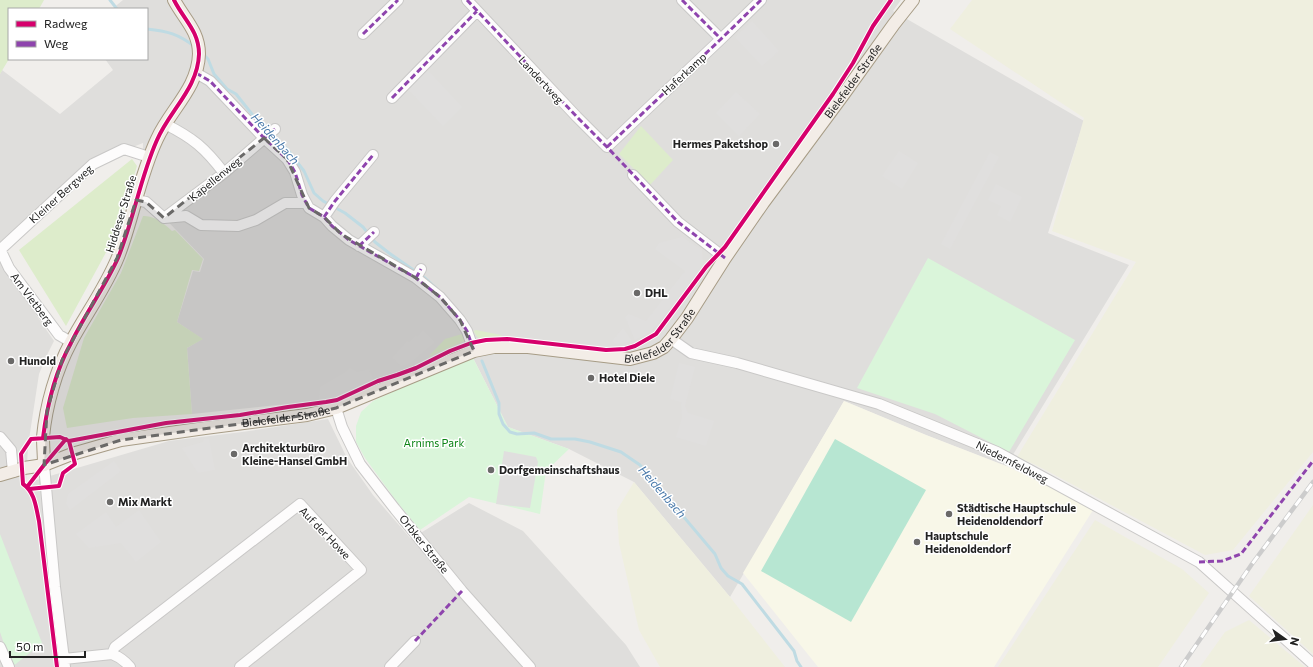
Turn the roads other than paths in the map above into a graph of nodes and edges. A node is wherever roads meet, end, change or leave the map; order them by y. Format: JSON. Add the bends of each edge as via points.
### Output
{"nodes":[{"id":1,"x":174,"y":0,"type":"edge"},
{"id":2,"x":398,"y":0,"type":"edge"},
{"id":3,"x":467,"y":0,"type":"edge"},
{"id":4,"x":682,"y":0,"type":"edge"},
{"id":5,"x":761,"y":0,"type":"edge"},
{"id":6,"x":911,"y":1,"type":"edge"},
{"id":7,"x":477,"y":11,"type":"junction"},
{"id":8,"x":363,"y":34,"type":"dead end"},
{"id":9,"x":722,"y":39,"type":"junction"},
{"id":10,"x":196,"y":73,"type":"junction"},
{"id":11,"x":392,"y":98,"type":"dead end"},
{"id":12,"x":165,"y":124,"type":"junction"},
{"id":13,"x":275,"y":129,"type":"dead end"},
{"id":14,"x":264,"y":138,"type":"junction"},
{"id":15,"x":607,"y":147,"type":"joint"},
{"id":16,"x":373,"y":155,"type":"dead end"},
{"id":17,"x":149,"y":157,"type":"junction"},
{"id":18,"x":224,"y":173,"type":"junction"},
{"id":19,"x":633,"y":175,"type":"dead end"},
{"id":20,"x":136,"y":200,"type":"junction"},
{"id":21,"x":306,"y":203,"type":"junction"},
{"id":22,"x":329,"y":210,"type":"junction"},
{"id":23,"x":164,"y":218,"type":"junction"},
{"id":24,"x":372,"y":234,"type":"dead end"},
{"id":25,"x":359,"y":246,"type":"junction"},
{"id":26,"x":0,"y":249,"type":"edge"},
{"id":27,"x":725,"y":258,"type":"junction"},
{"id":28,"x":671,"y":339,"type":"junction"},
{"id":29,"x":71,"y":342,"type":"junction"},
{"id":30,"x":474,"y":351,"type":"junction"},
{"id":31,"x":336,"y":408,"type":"junction"},
{"id":32,"x":0,"y":438,"type":"edge"},
{"id":33,"x":44,"y":465,"type":"junction"},
{"id":34,"x":13,"y":472,"type":"junction"},
{"id":35,"x":0,"y":475,"type":"edge"},
{"id":36,"x":415,"y":641,"type":"dead end"},
{"id":37,"x":0,"y":647,"type":"edge"},
{"id":38,"x":112,"y":654,"type":"junction"},
{"id":39,"x":64,"y":663,"type":"edge"},
{"id":40,"x":1313,"y":664,"type":"edge"},
{"id":41,"x":9,"y":667,"type":"edge"},
{"id":42,"x":130,"y":667,"type":"edge"},
{"id":43,"x":240,"y":667,"type":"edge"},
{"id":44,"x":390,"y":667,"type":"edge"},
{"id":45,"x":530,"y":667,"type":"edge"}],
"edges":[{"from":1,"to":10,"type":"main road","name":"Hiddeser Straße","via":[[196,35],[199,50]]},
{"from":2,"to":8,"type":"street"},
{"from":3,"to":7,"type":"street","name":"Landertweg"},
{"from":4,"to":9,"type":"street"},
{"from":5,"to":9,"type":"street","name":"Haferkamp"},
{"from":6,"to":27,"type":"main road","name":"Bielefelder Straße"},
{"from":7,"to":11,"type":"street"},
{"from":7,"to":15,"type":"street","name":"Landertweg"},
{"from":9,"to":15,"type":"street","name":"Haferkamp"},
{"from":10,"to":12,"type":"main road","name":"Hiddeser Straße"},
{"from":10,"to":14,"type":"street","via":[[210,81]]},
{"from":12,"to":17,"type":"main road","name":"Hiddeser Straße"},
{"from":12,"to":18,"type":"street","via":[[198,143]]},
{"from":13,"to":14,"type":"street","name":"Kapellenweg"},
{"from":14,"to":18,"type":"street","name":"Kapellenweg"},
{"from":14,"to":21,"type":"street","via":[[287,159],[295,172]]},
{"from":16,"to":22,"type":"street"},
{"from":17,"to":20,"type":"main road","name":"Hiddeser Straße"},
{"from":17,"to":26,"type":"street","name":"Kleiner Bergweg","via":[[124,149],[93,164]]},
{"from":18,"to":23,"type":"street","name":"Kapellenweg"},
{"from":19,"to":27,"type":"street","via":[[678,222]]},
{"from":20,"to":23,"type":"street","via":[[146,202]]},
{"from":20,"to":29,"type":"main road","name":"Hiddeser Straße","via":[[117,258]]},
{"from":21,"to":22,"type":"street","via":[[309,208]]},
{"from":21,"to":23,"type":"street","via":[[285,203],[256,220],[238,226],[201,225],[186,216]]},
{"from":22,"to":25,"type":"street","via":[[332,226]]},
{"from":24,"to":25,"type":"street"},
{"from":25,"to":30,"type":"street","via":[[418,274],[460,320]]},
{"from":26,"to":29,"type":"street","name":"Am Vietberg","via":[[9,268],[59,335]]},
{"from":27,"to":28,"type":"main road","name":"Bielefelder Straße"},
{"from":28,"to":30,"type":"main road","name":"Bielefelder Straße","via":[[659,350],[630,358],[528,347],[494,346]]},
{"from":28,"to":40,"type":"street","name":"Niedernfeldweg","via":[[691,352],[879,404],[997,452],[1199,562]]},
{"from":29,"to":33,"type":"main road","name":"Hiddeser Straße","via":[[62,360],[47,411],[43,438]]},
{"from":30,"to":31,"type":"main road","name":"Bielefelder Straße"},
{"from":31,"to":33,"type":"main road","name":"Bielefelder Straße","via":[[307,415],[121,440]]},
{"from":31,"to":45,"type":"street","name":"Orbker Straße","via":[[360,464],[462,591]]},
{"from":32,"to":34,"type":"street","via":[[11,450]]},
{"from":33,"to":34,"type":"main road","name":"Bielefelder Straße"},
{"from":33,"to":39,"type":"street"},
{"from":34,"to":35,"type":"main road","name":"Bielefelder Straße"},
{"from":36,"to":44,"type":"street"},
{"from":37,"to":41,"type":"street"},
{"from":38,"to":39,"type":"street"},
{"from":38,"to":42,"type":"street"},
{"from":38,"to":43,"type":"street","name":"Auf der Howe","via":[[115,647],[300,504],[361,570]]}]}
